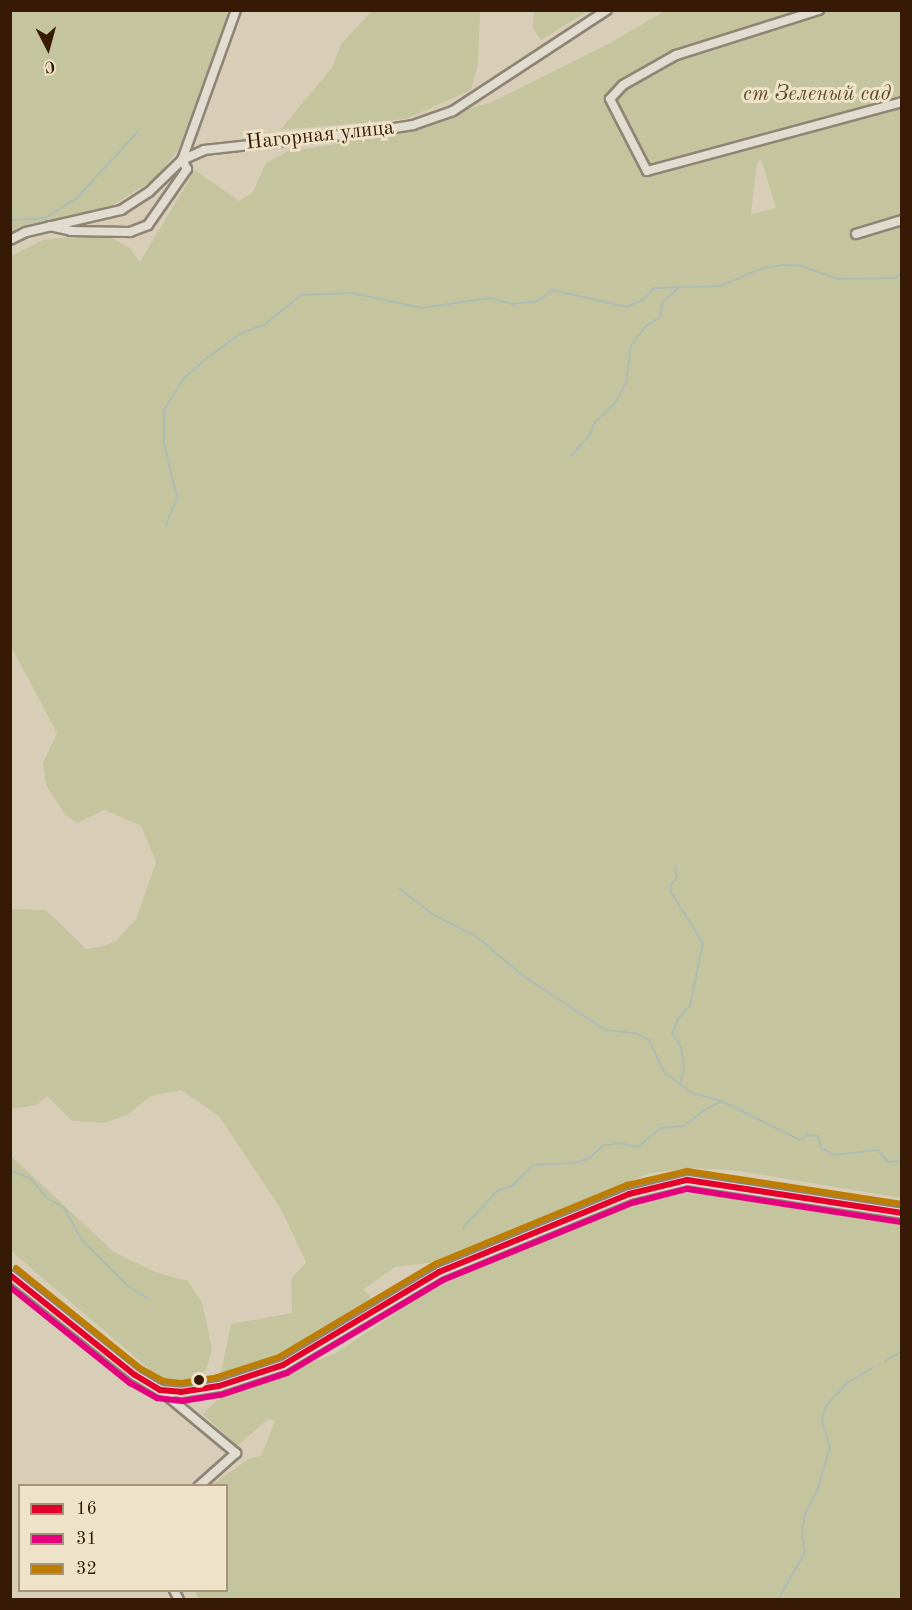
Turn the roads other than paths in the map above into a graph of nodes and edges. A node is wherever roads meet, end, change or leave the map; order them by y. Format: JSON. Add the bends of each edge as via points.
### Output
{"nodes":[{"id":1,"x":236,"y":10,"type":"edge"},
{"id":2,"x":607,"y":10,"type":"edge"},
{"id":3,"x":819,"y":10,"type":"edge"},
{"id":4,"x":902,"y":102,"type":"edge"},
{"id":5,"x":182,"y":160,"type":"junction"},
{"id":6,"x":902,"y":220,"type":"edge"},
{"id":7,"x":50,"y":226,"type":"junction"},
{"id":8,"x":856,"y":234,"type":"dead end"},
{"id":9,"x":10,"y":240,"type":"edge"},
{"id":10,"x":902,"y":1213,"type":"edge"},
{"id":11,"x":10,"y":1275,"type":"edge"},
{"id":12,"x":160,"y":1390,"type":"junction"},
{"id":13,"x":200,"y":1484,"type":"edge"}],
"edges":[{"from":1,"to":5,"type":"street"},
{"from":2,"to":5,"type":"street","name":"Нагорная улица","via":[[494,87],[443,115],[413,125],[369,132],[204,150]]},
{"from":3,"to":4,"type":"street","via":[[676,55],[623,85],[610,99],[647,171]]},
{"from":5,"to":7,"type":"street","via":[[149,192],[121,210]]},
{"from":5,"to":7,"type":"street","via":[[187,169],[148,225],[130,232],[71,231]]},
{"from":6,"to":8,"type":"street"},
{"from":7,"to":9,"type":"street"},
{"from":10,"to":12,"type":"street","via":[[687,1180],[629,1194],[439,1272],[283,1365],[201,1390]]},
{"from":11,"to":12,"type":"street","via":[[135,1376]]},
{"from":12,"to":13,"type":"street","via":[[236,1453]]}]}
